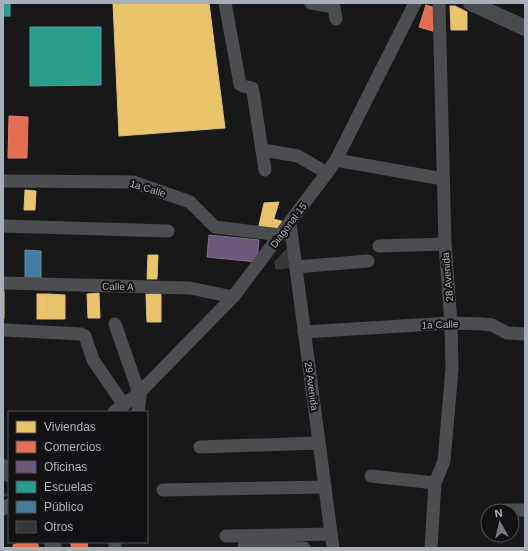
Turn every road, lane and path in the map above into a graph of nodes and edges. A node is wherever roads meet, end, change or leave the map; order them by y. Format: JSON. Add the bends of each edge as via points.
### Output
{"nodes":[{"id":1,"x":225,"y":3,"type":"edge"},
{"id":2,"x":311,"y":3,"type":"edge"},
{"id":3,"x":415,"y":3,"type":"edge"},
{"id":4,"x":439,"y":3,"type":"edge"},
{"id":5,"x":471,"y":3,"type":"edge"},
{"id":6,"x":494,"y":3,"type":"edge"},
{"id":7,"x":525,"y":16,"type":"edge"},
{"id":8,"x":336,"y":19,"type":"dead end"},
{"id":9,"x":525,"y":28,"type":"edge"},
{"id":10,"x":263,"y":150,"type":"junction"},
{"id":11,"x":336,"y":160,"type":"junction"},
{"id":12,"x":265,"y":170,"type":"dead end"},
{"id":13,"x":327,"y":173,"type":"junction"},
{"id":14,"x":443,"y":179,"type":"junction"},
{"id":15,"x":3,"y":181,"type":"edge"},
{"id":16,"x":290,"y":223,"type":"junction"},
{"id":17,"x":3,"y":226,"type":"edge"},
{"id":18,"x":168,"y":231,"type":"dead end"},
{"id":19,"x":281,"y":236,"type":"junction"},
{"id":20,"x":444,"y":244,"type":"junction"},
{"id":21,"x":379,"y":246,"type":"dead end"},
{"id":22,"x":368,"y":261,"type":"dead end"},
{"id":23,"x":296,"y":267,"type":"junction"},
{"id":24,"x":3,"y":283,"type":"edge"},
{"id":25,"x":233,"y":297,"type":"junction"},
{"id":26,"x":451,"y":323,"type":"junction"},
{"id":27,"x":115,"y":324,"type":"dead end"},
{"id":28,"x":5,"y":330,"type":"dead end"},
{"id":29,"x":304,"y":332,"type":"junction"},
{"id":30,"x":525,"y":334,"type":"edge"},
{"id":31,"x":139,"y":393,"type":"junction"},
{"id":32,"x":119,"y":408,"type":"edge"},
{"id":33,"x":138,"y":411,"type":"edge"},
{"id":34,"x":319,"y":442,"type":"junction"},
{"id":35,"x":200,"y":447,"type":"dead end"},
{"id":36,"x":371,"y":476,"type":"dead end"},
{"id":37,"x":435,"y":483,"type":"junction"},
{"id":38,"x":325,"y":487,"type":"junction"},
{"id":39,"x":162,"y":490,"type":"dead end"},
{"id":40,"x":331,"y":534,"type":"junction"},
{"id":41,"x":226,"y":536,"type":"dead end"},
{"id":42,"x":244,"y":546,"type":"dead end"},
{"id":43,"x":304,"y":548,"type":"edge"},
{"id":44,"x":333,"y":548,"type":"edge"},
{"id":45,"x":431,"y":548,"type":"edge"}],
"edges":[{"from":1,"to":10,"type":"street","via":[[240,84],[252,88]]},
{"from":2,"to":8,"type":"street","via":[[332,6]]},
{"from":3,"to":11,"type":"street","name":"Diagonal 15"},
{"from":4,"to":14,"type":"street","name":"28 Avenida"},
{"from":5,"to":9,"type":"main road"},
{"from":6,"to":7,"type":"main road"},
{"from":10,"to":12,"type":"street"},
{"from":10,"to":13,"type":"street","via":[[298,156]]},
{"from":11,"to":13,"type":"street","name":"Diagonal 15"},
{"from":11,"to":14,"type":"street"},
{"from":13,"to":16,"type":"street","name":"Diagonal 15"},
{"from":14,"to":20,"type":"street","name":"28 Avenida"},
{"from":15,"to":19,"type":"street","name":"1a Calle","via":[[133,182],[190,202],[215,227]]},
{"from":16,"to":19,"type":"street","name":"Diagonal 15"},
{"from":16,"to":23,"type":"street","name":"29 Avenida"},
{"from":17,"to":18,"type":"street"},
{"from":19,"to":25,"type":"street","name":"Diagonal 15"},
{"from":20,"to":21,"type":"street"},
{"from":20,"to":26,"type":"street","name":"28 Avenida"},
{"from":22,"to":23,"type":"street"},
{"from":23,"to":29,"type":"street","name":"29 Avenida"},
{"from":24,"to":25,"type":"street","name":"Calle A","via":[[190,288]]},
{"from":25,"to":31,"type":"street","name":"Diagonal 15"},
{"from":26,"to":29,"type":"street","name":"1a Calle"},
{"from":26,"to":30,"type":"street","name":"1a Calle","via":[[492,325],[507,333]]},
{"from":26,"to":37,"type":"street","name":"28 Avenida","via":[[452,377],[444,461]]},
{"from":27,"to":31,"type":"street"},
{"from":28,"to":32,"type":"street","via":[[85,336],[93,360]]},
{"from":29,"to":34,"type":"street","name":"29 Avenida"},
{"from":31,"to":32,"type":"street","name":"Diagonal 15"},
{"from":31,"to":33,"type":"street","via":[[141,399]]},
{"from":34,"to":35,"type":"street"},
{"from":34,"to":38,"type":"street","name":"29 Avenida"},
{"from":36,"to":37,"type":"street"},
{"from":37,"to":45,"type":"street","name":"28 Avenida"},
{"from":38,"to":39,"type":"street"},
{"from":38,"to":40,"type":"street","name":"29 Avenida"},
{"from":40,"to":41,"type":"street"},
{"from":40,"to":44,"type":"street","name":"29 Avenida"},
{"from":42,"to":43,"type":"street"}]}
